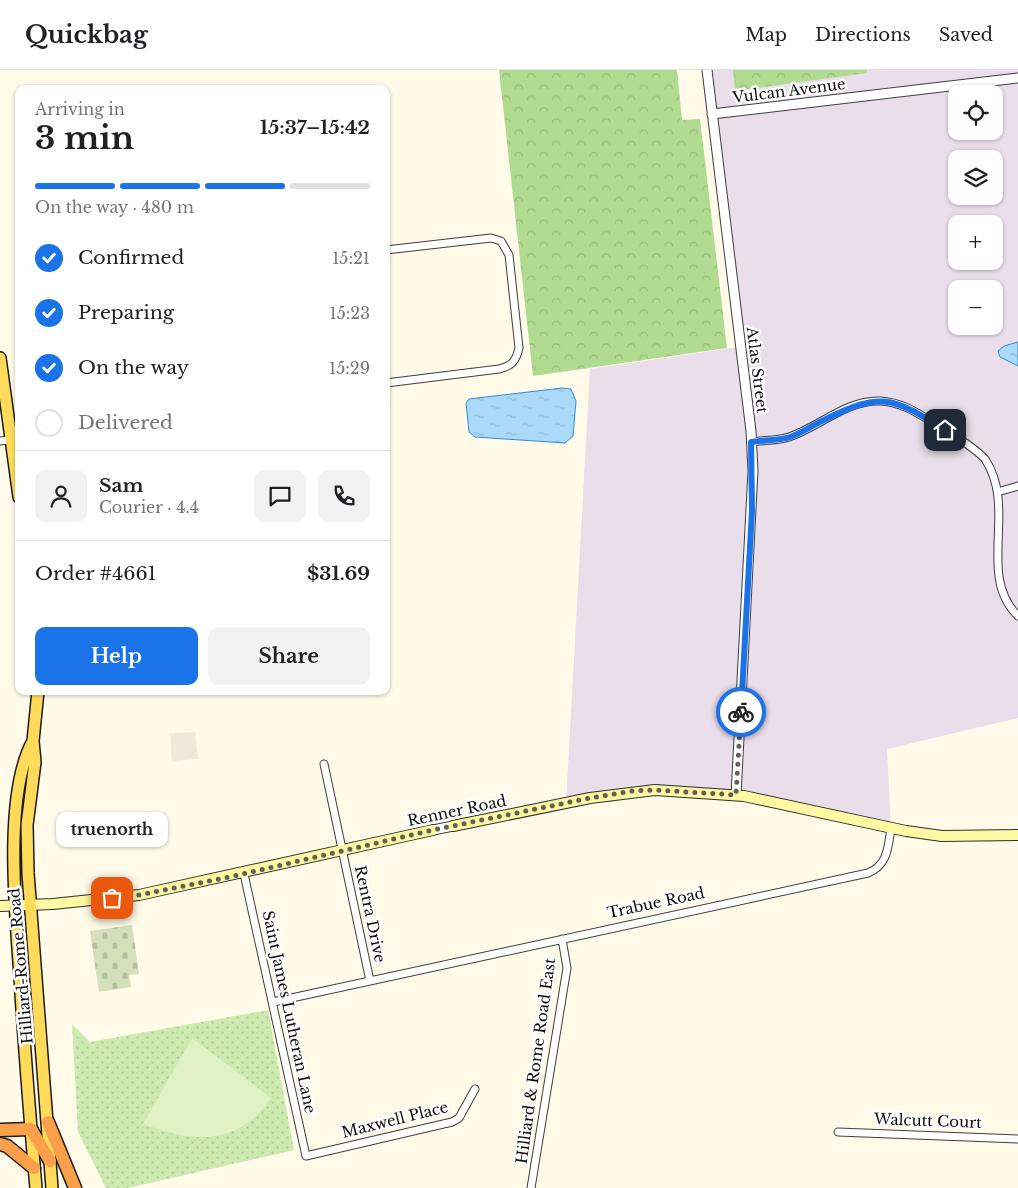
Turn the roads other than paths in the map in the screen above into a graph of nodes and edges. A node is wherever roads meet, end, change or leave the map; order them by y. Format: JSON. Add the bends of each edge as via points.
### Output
{"nodes":[{"id":1,"x":707,"y":70,"type":"edge"},
{"id":2,"x":1018,"y":78,"type":"edge"},
{"id":3,"x":712,"y":114,"type":"junction"},
{"id":4,"x":390,"y":250,"type":"edge"},
{"id":5,"x":0,"y":358,"type":"edge"},
{"id":6,"x":390,"y":383,"type":"edge"},
{"id":7,"x":10,"y":440,"type":"edge"},
{"id":8,"x":751,"y":442,"type":"junction"},
{"id":9,"x":15,"y":471,"type":"edge"},
{"id":10,"x":1018,"y":486,"type":"edge"},
{"id":11,"x":1001,"y":491,"type":"junction"},
{"id":12,"x":1018,"y":616,"type":"edge"},
{"id":13,"x":38,"y":695,"type":"edge"},
{"id":14,"x":33,"y":741,"type":"junction"},
{"id":15,"x":324,"y":764,"type":"dead end"},
{"id":16,"x":736,"y":795,"type":"junction"},
{"id":17,"x":453,"y":826,"type":"joint"},
{"id":18,"x":891,"y":828,"type":"junction"},
{"id":19,"x":433,"y":830,"type":"joint"},
{"id":20,"x":1018,"y":835,"type":"edge"},
{"id":21,"x":343,"y":851,"type":"junction"},
{"id":22,"x":244,"y":874,"type":"junction"},
{"id":23,"x":0,"y":906,"type":"edge"},
{"id":24,"x":16,"y":906,"type":"junction"},
{"id":25,"x":31,"y":906,"type":"junction"},
{"id":26,"x":562,"y":939,"type":"junction"},
{"id":27,"x":370,"y":981,"type":"junction"},
{"id":28,"x":273,"y":1002,"type":"junction"},
{"id":29,"x":475,"y":1089,"type":"dead end"},
{"id":30,"x":48,"y":1122,"type":"junction"},
{"id":31,"x":31,"y":1129,"type":"junction"},
{"id":32,"x":0,"y":1130,"type":"edge"},
{"id":33,"x":838,"y":1132,"type":"dead end"},
{"id":34,"x":1018,"y":1139,"type":"edge"},
{"id":35,"x":0,"y":1144,"type":"edge"},
{"id":36,"x":306,"y":1156,"type":"joint"},
{"id":37,"x":50,"y":1160,"type":"junction"},
{"id":38,"x":34,"y":1168,"type":"junction"},
{"id":39,"x":36,"y":1188,"type":"edge"},
{"id":40,"x":52,"y":1188,"type":"edge"},
{"id":41,"x":75,"y":1188,"type":"edge"},
{"id":42,"x":531,"y":1188,"type":"edge"}],
"edges":[{"from":1,"to":3,"type":"street","name":"Atlas Street"},
{"from":2,"to":3,"type":"street","name":"Vulcan Avenue"},
{"from":3,"to":8,"type":"street","name":"Atlas Street"},
{"from":4,"to":6,"type":"street","via":[[491,238],[501,241],[509,255],[519,348],[517,360],[499,369]]},
{"from":5,"to":7,"type":"main road"},
{"from":7,"to":9,"type":"main road"},
{"from":8,"to":11,"type":"street","via":[[790,437],[863,402],[895,403],[910,408],[970,446],[984,458]]},
{"from":8,"to":16,"type":"street","name":"Atlas Street","via":[[752,510]]},
{"from":10,"to":11,"type":"street"},
{"from":11,"to":12,"type":"street","via":[[1004,507],[1002,590],[1007,604]]},
{"from":13,"to":14,"type":"main road","name":"Hilliard-Rome Road"},
{"from":14,"to":24,"type":"main road","name":"Hilliard-Rome Road","via":[[25,756],[19,788],[15,832]]},
{"from":14,"to":25,"type":"main road","name":"Hilliard-Rome Road","via":[[28,825]]},
{"from":15,"to":21,"type":"street","name":"Rentra Drive"},
{"from":16,"to":17,"type":"main road","name":"Renner Road","via":[[632,791]]},
{"from":16,"to":18,"type":"main road","name":"Renner Road"},
{"from":17,"to":19,"type":"street","name":"Renner Road"},
{"from":18,"to":20,"type":"main road","via":[[942,836]]},
{"from":18,"to":26,"type":"street","name":"Trabue Road","via":[[885,858],[876,870]]},
{"from":19,"to":21,"type":"main road","name":"Renner Road"},
{"from":21,"to":22,"type":"main road","name":"Renner Road"},
{"from":21,"to":27,"type":"street","name":"Rentra Drive"},
{"from":22,"to":25,"type":"main road","name":"Renner Road","via":[[139,895]]},
{"from":22,"to":28,"type":"street","name":"Saint James Lutheran Lane"},
{"from":23,"to":24,"type":"main road","name":"Renner Road"},
{"from":24,"to":25,"type":"main road","name":"Renner Road"},
{"from":24,"to":31,"type":"main road","name":"Hilliard-Rome Road"},
{"from":25,"to":30,"type":"main road","name":"Hilliard-Rome Road"},
{"from":26,"to":27,"type":"street","name":"Trabue Road"},
{"from":26,"to":42,"type":"street","name":"Hilliard & Rome Road East","via":[[567,968]]},
{"from":27,"to":28,"type":"street","name":"Trabue Road"},
{"from":28,"to":36,"type":"street","name":"Saint James Lutheran Lane"},
{"from":29,"to":36,"type":"street","name":"Maxwell Place","via":[[459,1118],[452,1122]]},
{"from":30,"to":37,"type":"main road","name":"Hilliard-Rome Road"},
{"from":30,"to":41,"type":"highway"},
{"from":31,"to":32,"type":"highway"},
{"from":31,"to":37,"type":"highway"},
{"from":31,"to":38,"type":"main road","name":"Hilliard-Rome Road"},
{"from":33,"to":34,"type":"street","name":"Walcutt Court"},
{"from":35,"to":38,"type":"highway"},
{"from":37,"to":40,"type":"main road","name":"Hilliard-Rome Road"},
{"from":38,"to":39,"type":"main road","name":"Hilliard-Rome Road"}]}
